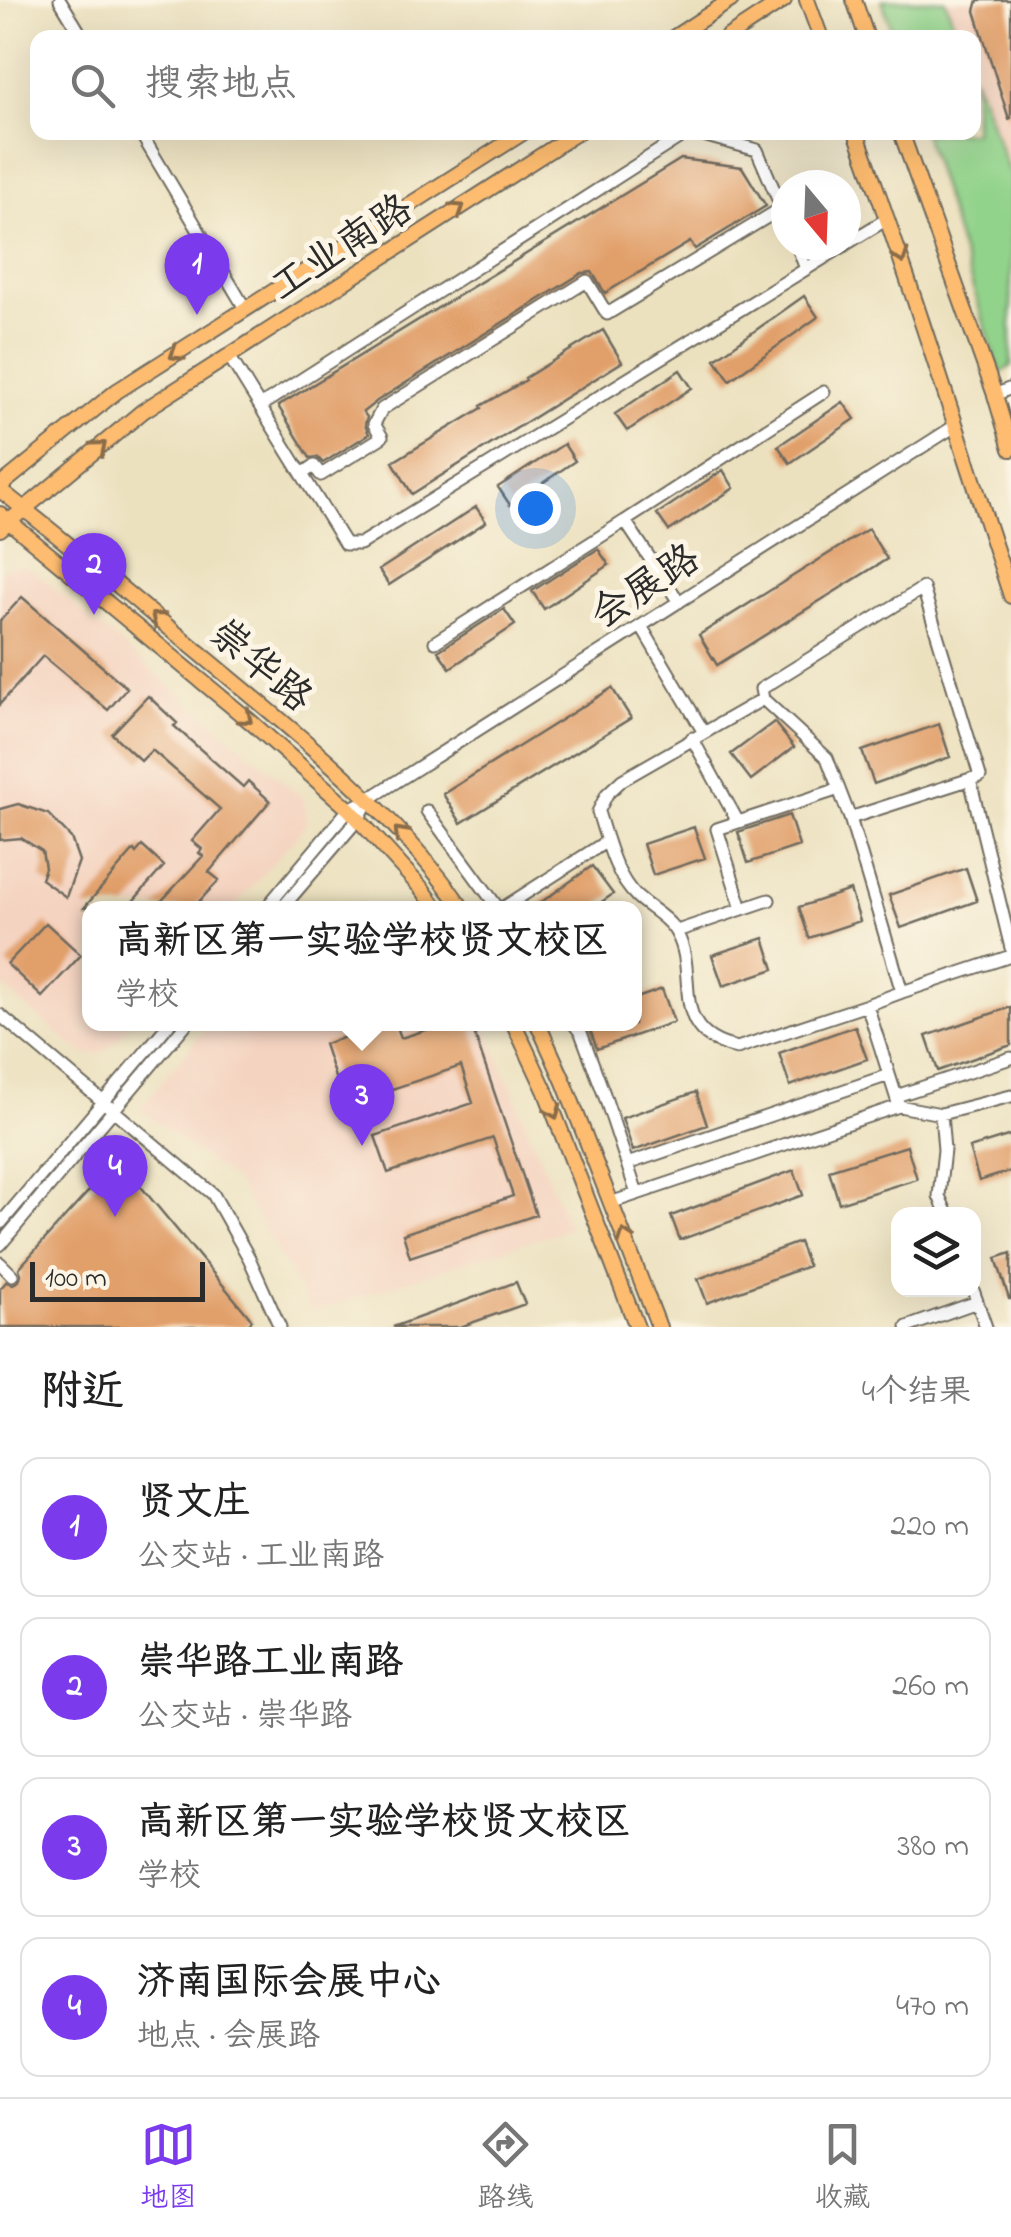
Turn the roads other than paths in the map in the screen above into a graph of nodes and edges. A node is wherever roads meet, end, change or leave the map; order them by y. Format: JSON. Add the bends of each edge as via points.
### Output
{"nodes":[{"id":1,"x":60,"y":0,"type":"edge"},
{"id":2,"x":732,"y":0,"type":"edge"},
{"id":3,"x":784,"y":0,"type":"edge"},
{"id":4,"x":807,"y":0,"type":"edge"},
{"id":5,"x":854,"y":0,"type":"edge"},
{"id":6,"x":78,"y":30,"type":"edge"},
{"id":7,"x":685,"y":30,"type":"edge"},
{"id":8,"x":738,"y":30,"type":"edge"},
{"id":9,"x":817,"y":30,"type":"edge"},
{"id":10,"x":865,"y":30,"type":"edge"},
{"id":11,"x":145,"y":140,"type":"edge"},
{"id":12,"x":512,"y":140,"type":"edge"},
{"id":13,"x":566,"y":140,"type":"edge"},
{"id":14,"x":677,"y":140,"type":"edge"},
{"id":15,"x":719,"y":140,"type":"edge"},
{"id":16,"x":859,"y":140,"type":"edge"},
{"id":17,"x":904,"y":140,"type":"edge"},
{"id":18,"x":771,"y":184,"type":"edge"},
{"id":19,"x":888,"y":219,"type":"junction"},
{"id":20,"x":771,"y":220,"type":"edge"},
{"id":21,"x":861,"y":236,"type":"edge"},
{"id":22,"x":803,"y":260,"type":"edge"},
{"id":23,"x":821,"y":260,"type":"edge"},
{"id":24,"x":806,"y":269,"type":"junction"},
{"id":25,"x":246,"y":310,"type":"junction"},
{"id":26,"x":230,"y":356,"type":"junction"},
{"id":27,"x":1011,"y":388,"type":"edge"},
{"id":28,"x":824,"y":392,"type":"dead end"},
{"id":29,"x":995,"y":396,"type":"junction"},
{"id":30,"x":260,"y":406,"type":"junction"},
{"id":31,"x":955,"y":426,"type":"junction"},
{"id":32,"x":1011,"y":449,"type":"edge"},
{"id":33,"x":302,"y":474,"type":"junction"},
{"id":34,"x":0,"y":488,"type":"edge"},
{"id":35,"x":25,"y":510,"type":"junction"},
{"id":36,"x":625,"y":521,"type":"junction"},
{"id":37,"x":3,"y":522,"type":"edge"},
{"id":38,"x":1011,"y":596,"type":"edge"},
{"id":39,"x":679,"y":602,"type":"junction"},
{"id":40,"x":641,"y":626,"type":"junction"},
{"id":41,"x":435,"y":642,"type":"dead end"},
{"id":42,"x":764,"y":698,"type":"junction"},
{"id":43,"x":698,"y":735,"type":"junction"},
{"id":44,"x":970,"y":780,"type":"junction"},
{"id":45,"x":839,"y":788,"type":"junction"},
{"id":46,"x":369,"y":799,"type":"junction"},
{"id":47,"x":427,"y":811,"type":"dead end"},
{"id":48,"x":354,"y":814,"type":"junction"},
{"id":49,"x":850,"y":818,"type":"junction"},
{"id":50,"x":738,"y":822,"type":"junction"},
{"id":51,"x":607,"y":841,"type":"junction"},
{"id":52,"x":769,"y":900,"type":"dead end"},
{"id":53,"x":273,"y":901,"type":"edge"},
{"id":54,"x":287,"y":901,"type":"edge"},
{"id":55,"x":431,"y":901,"type":"edge"},
{"id":56,"x":457,"y":901,"type":"edge"},
{"id":57,"x":496,"y":901,"type":"edge"},
{"id":58,"x":512,"y":901,"type":"edge"},
{"id":59,"x":742,"y":909,"type":"junction"},
{"id":60,"x":677,"y":931,"type":"junction"},
{"id":61,"x":1011,"y":948,"type":"edge"},
{"id":62,"x":1011,"y":956,"type":"edge"},
{"id":63,"x":902,"y":992,"type":"junction"},
{"id":64,"x":867,"y":1005,"type":"junction"},
{"id":65,"x":0,"y":1015,"type":"edge"},
{"id":66,"x":165,"y":1031,"type":"edge"},
{"id":67,"x":179,"y":1031,"type":"edge"},
{"id":68,"x":517,"y":1031,"type":"edge"},
{"id":69,"x":541,"y":1031,"type":"edge"},
{"id":70,"x":577,"y":1031,"type":"edge"},
{"id":71,"x":1011,"y":1058,"type":"edge"},
{"id":72,"x":889,"y":1075,"type":"junction"},
{"id":73,"x":1011,"y":1096,"type":"edge"},
{"id":74,"x":897,"y":1101,"type":"junction"},
{"id":75,"x":109,"y":1105,"type":"junction"},
{"id":76,"x":941,"y":1114,"type":"junction"},
{"id":77,"x":627,"y":1164,"type":"junction"},
{"id":78,"x":637,"y":1194,"type":"junction"},
{"id":79,"x":612,"y":1202,"type":"junction"},
{"id":80,"x":944,"y":1207,"type":"edge"},
{"id":81,"x":0,"y":1224,"type":"edge"},
{"id":82,"x":0,"y":1245,"type":"edge"},
{"id":83,"x":0,"y":1263,"type":"edge"},
{"id":84,"x":12,"y":1275,"type":"dead end"},
{"id":85,"x":973,"y":1297,"type":"edge"},
{"id":86,"x":975,"y":1297,"type":"edge"},
{"id":87,"x":280,"y":1327,"type":"edge"},
{"id":88,"x":637,"y":1327,"type":"edge"},
{"id":89,"x":659,"y":1327,"type":"edge"},
{"id":90,"x":908,"y":1327,"type":"edge"},
{"id":91,"x":986,"y":1327,"type":"edge"}],
"edges":[{"from":1,"to":6,"type":"street"},
{"from":2,"to":7,"type":"main road"},
{"from":3,"to":8,"type":"main road"},
{"from":4,"to":9,"type":"main road"},
{"from":5,"to":10,"type":"main road"},
{"from":11,"to":25,"type":"street"},
{"from":12,"to":25,"type":"main road","name":"工业南路"},
{"from":26,"to":13,"type":"main road","name":"工业南路","one_way":true},
{"from":14,"to":30,"type":"street"},
{"from":15,"to":18,"type":"street","via":[[756,150]]},
{"from":16,"to":19,"type":"main road"},
{"from":17,"to":29,"type":"main road"},
{"from":19,"to":21,"type":"street"},
{"from":19,"to":31,"type":"main road","one_way":true},
{"from":20,"to":33,"type":"street","via":[[606,314],[587,281],[382,409],[374,424],[382,438],[320,475],[314,466]]},
{"from":22,"to":24,"type":"street"},
{"from":23,"to":24,"type":"street"},
{"from":24,"to":33,"type":"street","via":[[360,544],[345,544]]},
{"from":25,"to":34,"type":"main road","name":"工业南路","one_way":true,"via":[[117,391]]},
{"from":26,"to":30,"type":"street"},
{"from":35,"to":26,"type":"main road","name":"工业南路","one_way":true,"via":[[143,411]]},
{"from":27,"to":29,"type":"street"},
{"from":28,"to":36,"type":"street"},
{"from":29,"to":32,"type":"main road"},
{"from":30,"to":33,"type":"street"},
{"from":31,"to":38,"type":"main road"},
{"from":31,"to":39,"type":"street","name":"会展路"},
{"from":34,"to":35,"type":"main road","name":"崇华路"},
{"from":35,"to":37,"type":"main road","name":"工业南路"},
{"from":46,"to":35,"type":"main road","name":"崇华路","one_way":true},
{"from":36,"to":39,"type":"street"},
{"from":36,"to":41,"type":"street"},
{"from":37,"to":48,"type":"main road","name":"崇华路","one_way":true},
{"from":39,"to":40,"type":"street","name":"会展路"},
{"from":40,"to":43,"type":"street"},
{"from":40,"to":46,"type":"street","name":"会展路"},
{"from":42,"to":43,"type":"street"},
{"from":42,"to":44,"type":"street","via":[[762,689],[923,588],[980,776]]},
{"from":42,"to":45,"type":"street","via":[[827,758]]},
{"from":43,"to":50,"type":"street"},
{"from":43,"to":51,"type":"street","via":[[607,794],[598,812]]},
{"from":44,"to":49,"type":"street"},
{"from":44,"to":61,"type":"street"},
{"from":45,"to":49,"type":"street"},
{"from":45,"to":50,"type":"street"},
{"from":46,"to":48,"type":"street","name":"会展路"},
{"from":56,"to":46,"type":"main road","name":"崇华路","one_way":true},
{"from":47,"to":57,"type":"street"},
{"from":48,"to":53,"type":"street","name":"会展路"},
{"from":48,"to":54,"type":"street","name":"会展路"},
{"from":48,"to":55,"type":"main road","name":"崇华路"},
{"from":49,"to":63,"type":"street"},
{"from":50,"to":59,"type":"street","via":[[717,829]]},
{"from":51,"to":58,"type":"street"},
{"from":51,"to":60,"type":"street","via":[[627,885]]},
{"from":52,"to":59,"type":"street"},
{"from":59,"to":60,"type":"street"},
{"from":60,"to":64,"type":"street","via":[[690,1009],[722,1045],[737,1048]]},
{"from":62,"to":63,"type":"street"},
{"from":63,"to":64,"type":"street"},
{"from":64,"to":72,"type":"street"},
{"from":65,"to":75,"type":"street"},
{"from":66,"to":75,"type":"street"},
{"from":67,"to":75,"type":"street"},
{"from":68,"to":88,"type":"main road","one_way":true},
{"from":69,"to":79,"type":"main road"},
{"from":70,"to":77,"type":"street"},
{"from":71,"to":74,"type":"street"},
{"from":72,"to":74,"type":"street"},
{"from":72,"to":77,"type":"street"},
{"from":73,"to":76,"type":"street"},
{"from":74,"to":76,"type":"street"},
{"from":74,"to":78,"type":"street"},
{"from":75,"to":81,"type":"street"},
{"from":75,"to":82,"type":"street"},
{"from":75,"to":87,"type":"street","via":[[212,1194]]},
{"from":76,"to":80,"type":"street"},
{"from":77,"to":78,"type":"street"},
{"from":78,"to":79,"type":"street"},
{"from":89,"to":79,"type":"main road","one_way":true},
{"from":83,"to":84,"type":"street"},
{"from":85,"to":90,"type":"street"},
{"from":86,"to":91,"type":"street"}]}
